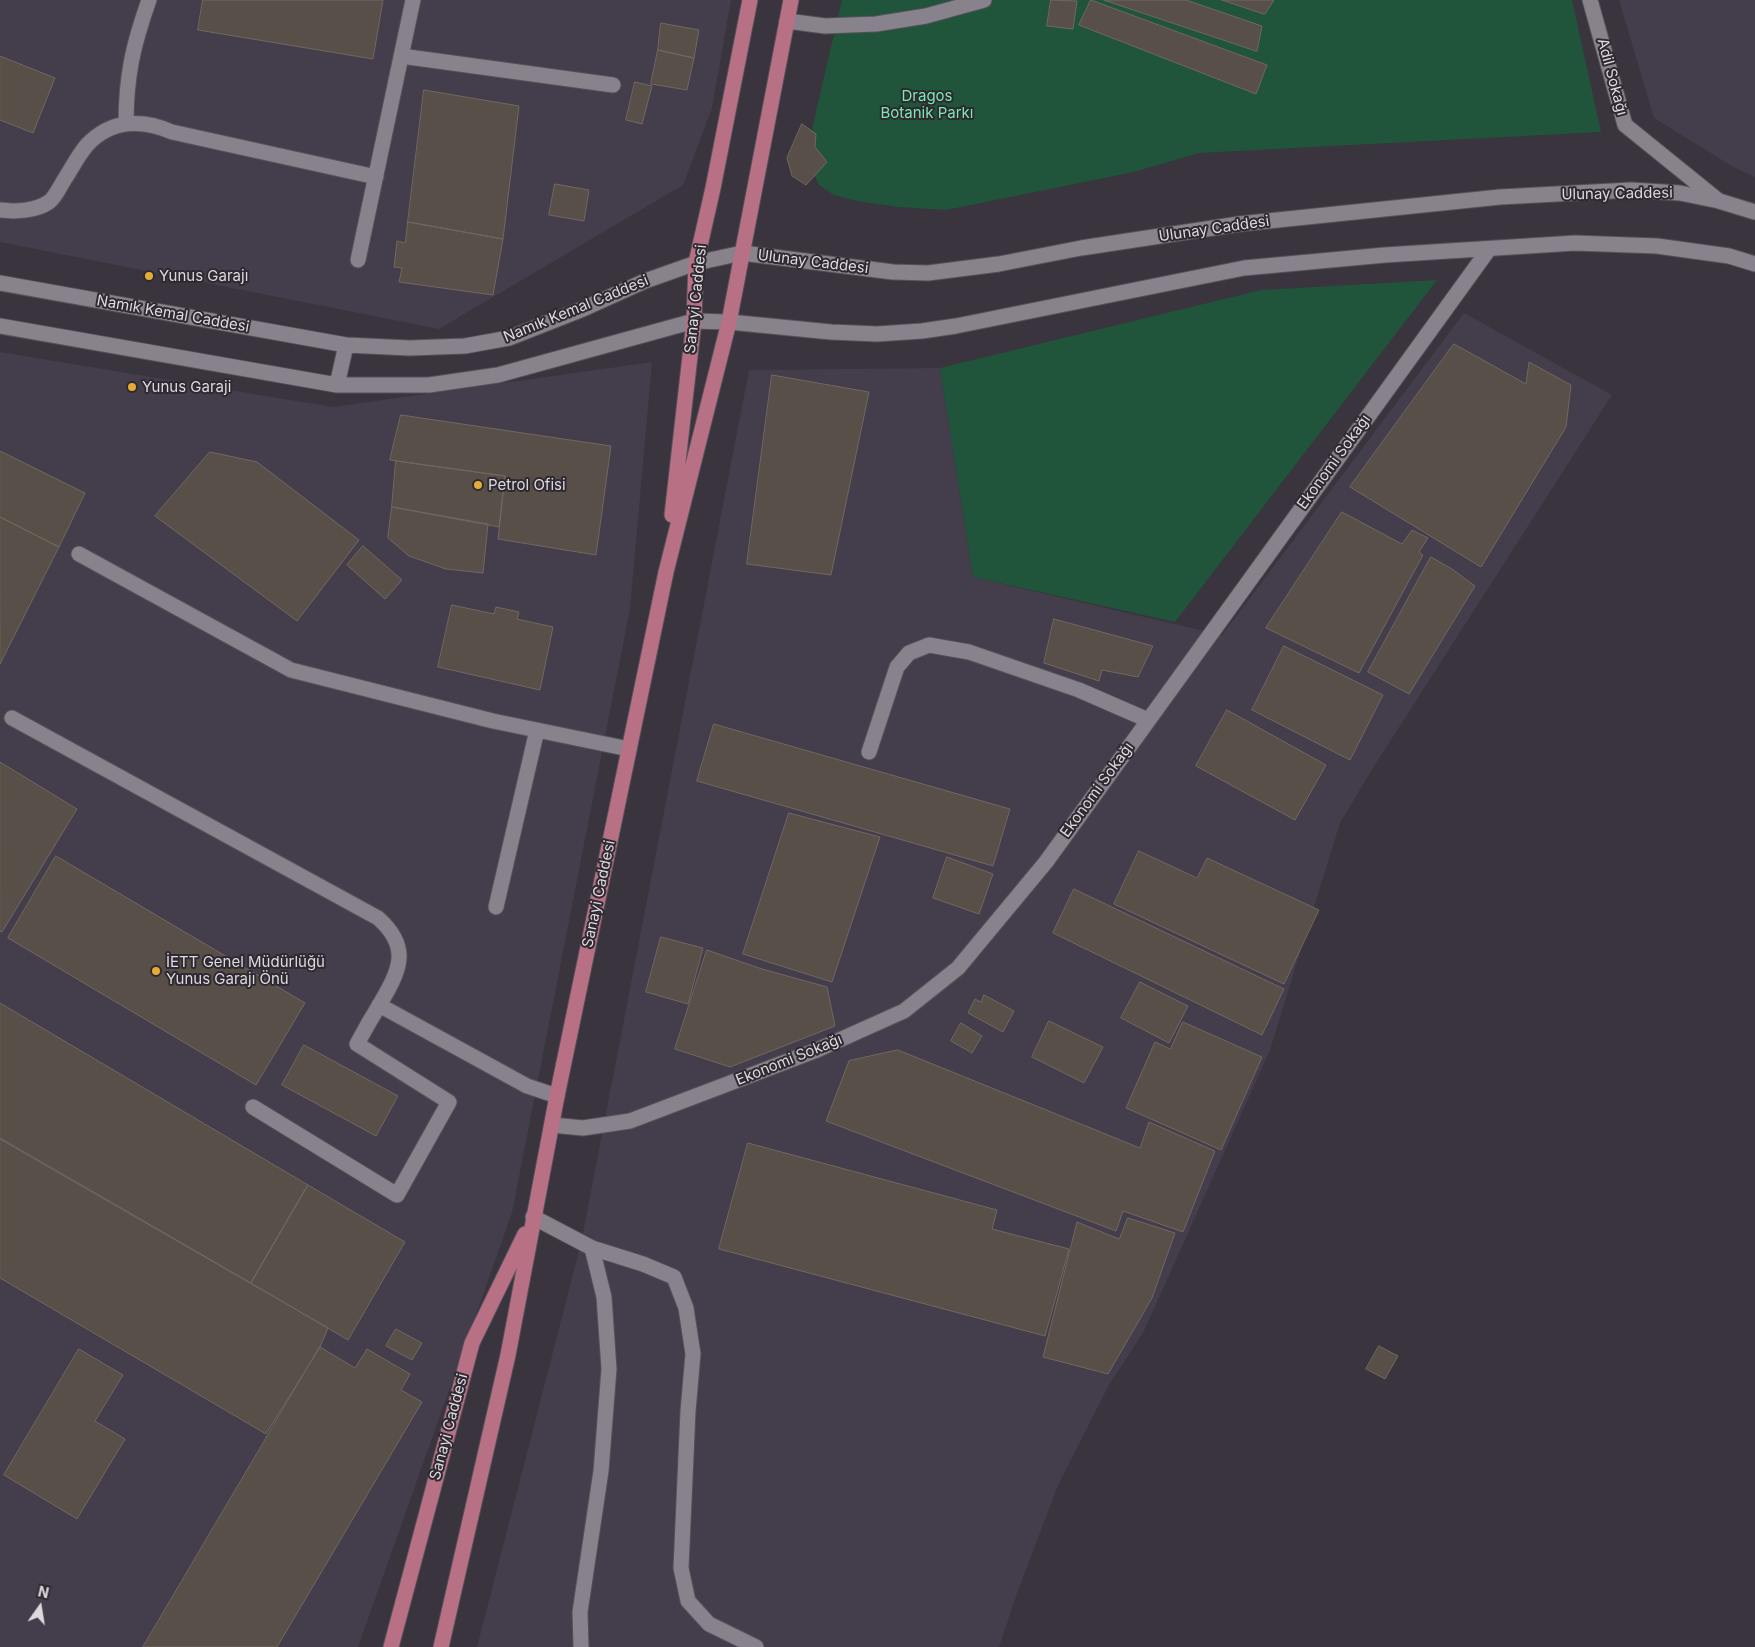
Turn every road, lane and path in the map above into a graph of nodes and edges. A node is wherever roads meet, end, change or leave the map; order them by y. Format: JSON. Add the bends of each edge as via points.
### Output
{"nodes":[{"id":1,"x":149,"y":0,"type":"edge"},
{"id":2,"x":413,"y":0,"type":"edge"},
{"id":3,"x":750,"y":0,"type":"edge"},
{"id":4,"x":791,"y":0,"type":"edge"},
{"id":5,"x":984,"y":0,"type":"edge"},
{"id":6,"x":1590,"y":0,"type":"edge"},
{"id":7,"x":787,"y":21,"type":"junction"},
{"id":8,"x":401,"y":56,"type":"junction"},
{"id":9,"x":613,"y":85,"type":"dead end"},
{"id":10,"x":126,"y":124,"type":"junction"},
{"id":11,"x":376,"y":177,"type":"junction"},
{"id":12,"x":1719,"y":201,"type":"junction"},
{"id":13,"x":0,"y":210,"type":"edge"},
{"id":14,"x":1755,"y":212,"type":"edge"},
{"id":15,"x":1489,"y":248,"type":"junction"},
{"id":16,"x":742,"y":253,"type":"junction"},
{"id":17,"x":358,"y":260,"type":"dead end"},
{"id":18,"x":696,"y":263,"type":"junction"},
{"id":19,"x":1755,"y":264,"type":"edge"},
{"id":20,"x":0,"y":283,"type":"edge"},
{"id":21,"x":694,"y":321,"type":"junction"},
{"id":22,"x":729,"y":322,"type":"junction"},
{"id":23,"x":0,"y":326,"type":"edge"},
{"id":24,"x":346,"y":345,"type":"junction"},
{"id":25,"x":337,"y":385,"type":"junction"},
{"id":26,"x":79,"y":554,"type":"dead end"},
{"id":27,"x":666,"y":572,"type":"junction"},
{"id":28,"x":12,"y":718,"type":"dead end"},
{"id":29,"x":1148,"y":720,"type":"junction"},
{"id":30,"x":537,"y":730,"type":"junction"},
{"id":31,"x":629,"y":749,"type":"junction"},
{"id":32,"x":869,"y":752,"type":"dead end"},
{"id":33,"x":496,"y":908,"type":"dead end"},
{"id":34,"x":379,"y":1005,"type":"junction"},
{"id":35,"x":558,"y":1096,"type":"junction"},
{"id":36,"x":253,"y":1107,"type":"dead end"},
{"id":37,"x":552,"y":1125,"type":"junction"},
{"id":38,"x":533,"y":1217,"type":"junction"},
{"id":39,"x":592,"y":1248,"type":"junction"},
{"id":40,"x":391,"y":1647,"type":"edge"},
{"id":41,"x":441,"y":1647,"type":"edge"},
{"id":42,"x":581,"y":1647,"type":"edge"},
{"id":43,"x":756,"y":1647,"type":"edge"}],
"edges":[{"from":1,"to":10,"type":"street","via":[[132,50]]},
{"from":2,"to":8,"type":"street"},
{"from":3,"to":18,"type":"main road","name":"Sanayi Caddesi"},
{"from":4,"to":7,"type":"main road"},
{"from":5,"to":7,"type":"street","via":[[926,16],[876,24],[825,26]]},
{"from":6,"to":12,"type":"street","name":"Adil Sokağı","via":[[1625,125]]},
{"from":7,"to":16,"type":"main road"},
{"from":8,"to":9,"type":"street"},
{"from":8,"to":11,"type":"street"},
{"from":10,"to":11,"type":"street","via":[[157,126]]},
{"from":10,"to":13,"type":"street","via":[[111,128],[88,144],[50,202],[27,209]]},
{"from":11,"to":17,"type":"street"},
{"from":12,"to":14,"type":"street","name":"Ulunay Caddesi"},
{"from":12,"to":16,"type":"street","name":"Ulunay Caddesi","via":[[1680,193],[1632,190],[1500,197],[1239,224],[928,273],[893,272]]},
{"from":15,"to":19,"type":"street","via":[[1575,243],[1657,246],[1729,256]]},
{"from":15,"to":22,"type":"street","via":[[1244,268],[922,331],[877,334],[831,332]]},
{"from":15,"to":29,"type":"street","name":"Ekonomi Sokağı"},
{"from":16,"to":18,"type":"street","name":"Namık Kemal Caddesi"},
{"from":16,"to":22,"type":"main road","name":"Ulunay Caddesi"},
{"from":18,"to":21,"type":"main road","name":"Sanayi Caddesi"},
{"from":18,"to":24,"type":"street","name":"Namık Kemal Caddesi","via":[[509,338],[465,346]]},
{"from":20,"to":24,"type":"street","name":"Namık Kemal Caddesi"},
{"from":21,"to":22,"type":"street"},
{"from":21,"to":25,"type":"street","via":[[498,375],[429,386]]},
{"from":21,"to":27,"type":"main road","name":"Sanayi Caddesi"},
{"from":22,"to":27,"type":"main road","name":"Sanayi Caddesi"},
{"from":23,"to":25,"type":"street"},
{"from":24,"to":25,"type":"street"},
{"from":26,"to":30,"type":"street","via":[[291,670]]},
{"from":27,"to":31,"type":"main road","name":"Sanayi Caddesi"},
{"from":28,"to":34,"type":"street","via":[[378,918],[394,934],[399,957],[398,969]]},
{"from":29,"to":32,"type":"street","via":[[1079,690],[979,655],[929,645],[909,653],[897,667]]},
{"from":29,"to":37,"type":"street","name":"Ekonomi Sokağı","via":[[1046,862],[958,968],[904,1011],[818,1050],[630,1120],[583,1128]]},
{"from":30,"to":31,"type":"street"},
{"from":30,"to":33,"type":"street"},
{"from":31,"to":35,"type":"main road","name":"Sanayi Caddesi"},
{"from":34,"to":35,"type":"street","via":[[527,1086]]},
{"from":34,"to":36,"type":"street","via":[[357,1044],[449,1102],[397,1195]]},
{"from":35,"to":37,"type":"main road","name":"Sanayi Caddesi"},
{"from":37,"to":38,"type":"main road","name":"Sanayi Caddesi"},
{"from":38,"to":39,"type":"street"},
{"from":38,"to":40,"type":"main road","name":"Sanayi Caddesi","via":[[472,1342]]},
{"from":38,"to":41,"type":"main road","name":"Sanayi Caddesi","via":[[508,1355]]},
{"from":39,"to":42,"type":"street","via":[[604,1297],[609,1369],[601,1471],[580,1612]]},
{"from":39,"to":43,"type":"street","via":[[674,1277],[686,1308],[692,1354],[681,1568],[688,1601],[709,1624]]}]}
